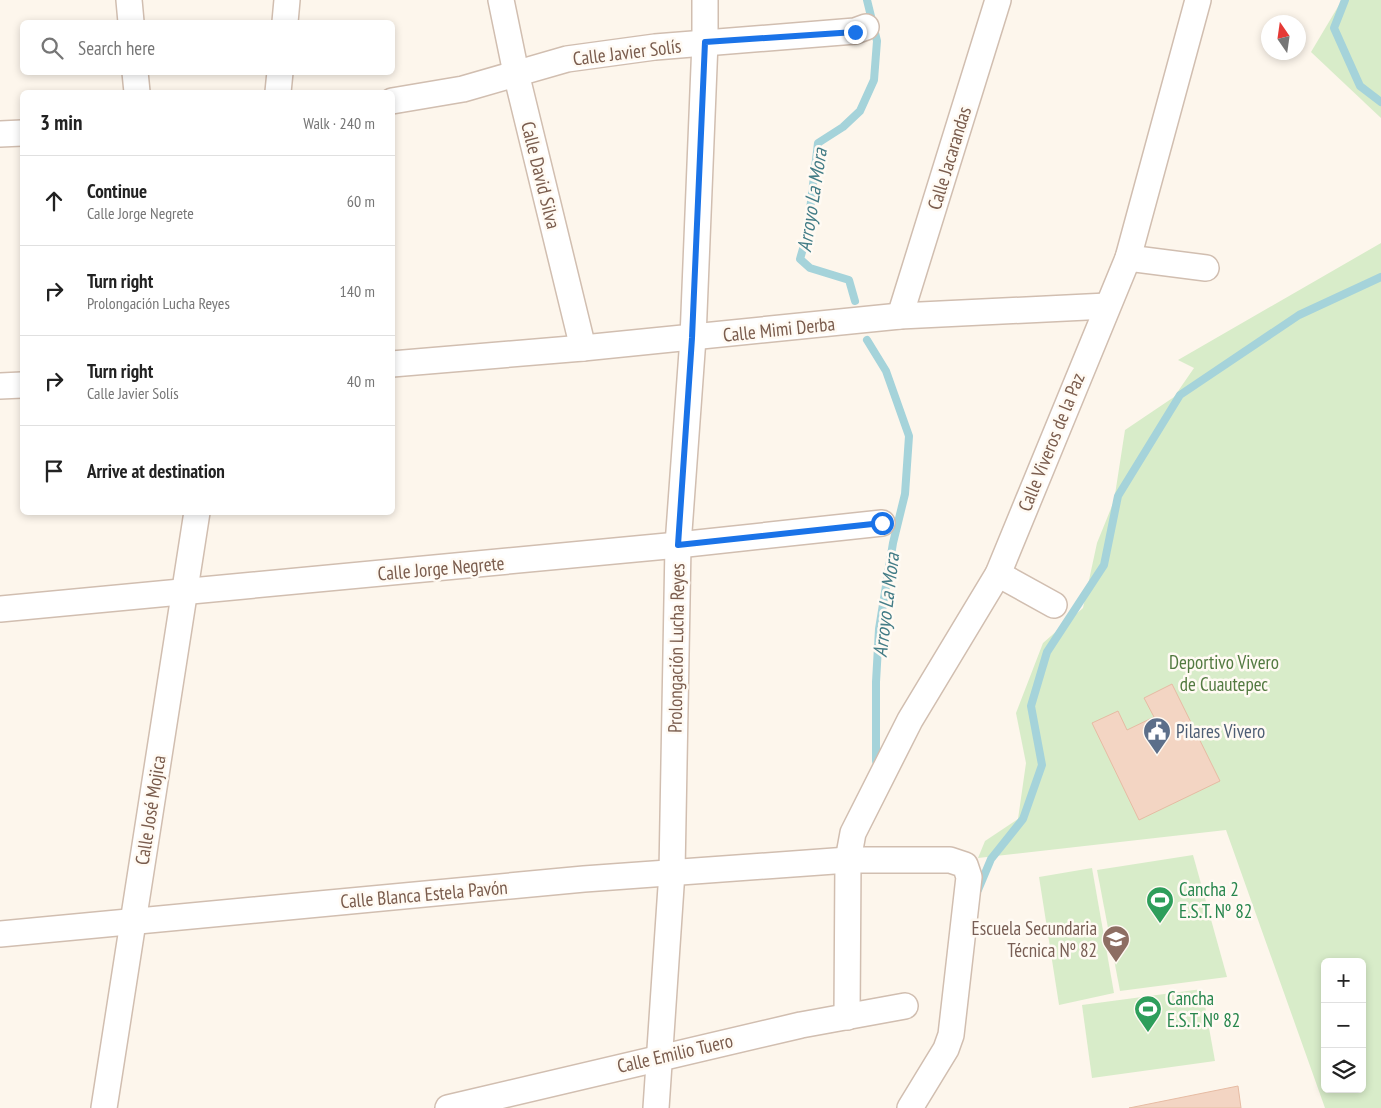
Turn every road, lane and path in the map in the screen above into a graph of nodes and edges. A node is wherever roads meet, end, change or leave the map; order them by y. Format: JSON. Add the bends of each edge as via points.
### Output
{"nodes":[{"id":1,"x":128,"y":0,"type":"edge"},
{"id":2,"x":287,"y":0,"type":"edge"},
{"id":3,"x":500,"y":0,"type":"edge"},
{"id":4,"x":705,"y":0,"type":"edge"},
{"id":5,"x":998,"y":0,"type":"edge"},
{"id":6,"x":1198,"y":0,"type":"edge"},
{"id":7,"x":131,"y":20,"type":"edge"},
{"id":8,"x":285,"y":20,"type":"edge"},
{"id":9,"x":866,"y":27,"type":"dead end"},
{"id":10,"x":705,"y":42,"type":"junction"},
{"id":11,"x":516,"y":73,"type":"junction"},
{"id":12,"x":135,"y":75,"type":"edge"},
{"id":13,"x":280,"y":75,"type":"edge"},
{"id":14,"x":137,"y":90,"type":"edge"},
{"id":15,"x":278,"y":90,"type":"edge"},
{"id":16,"x":395,"y":100,"type":"edge"},
{"id":17,"x":20,"y":133,"type":"edge"},
{"id":18,"x":0,"y":134,"type":"edge"},
{"id":19,"x":1128,"y":258,"type":"junction"},
{"id":20,"x":1206,"y":268,"type":"dead end"},
{"id":21,"x":1107,"y":306,"type":"junction"},
{"id":22,"x":900,"y":316,"type":"junction"},
{"id":23,"x":692,"y":338,"type":"junction"},
{"id":24,"x":583,"y":348,"type":"junction"},
{"id":25,"x":395,"y":364,"type":"edge"},
{"id":26,"x":20,"y":385,"type":"edge"},
{"id":27,"x":0,"y":386,"type":"edge"},
{"id":28,"x":197,"y":515,"type":"edge"},
{"id":29,"x":882,"y":523,"type":"dead end"},
{"id":30,"x":678,"y":545,"type":"junction"},
{"id":31,"x":998,"y":574,"type":"junction"},
{"id":32,"x":184,"y":591,"type":"junction"},
{"id":33,"x":1054,"y":605,"type":"dead end"},
{"id":34,"x":0,"y":609,"type":"edge"},
{"id":35,"x":848,"y":860,"type":"junction"},
{"id":36,"x":672,"y":872,"type":"junction"},
{"id":37,"x":133,"y":922,"type":"junction"},
{"id":38,"x":0,"y":934,"type":"edge"},
{"id":39,"x":905,"y":1006,"type":"dead end"},
{"id":40,"x":847,"y":1017,"type":"junction"},
{"id":41,"x":658,"y":1057,"type":"junction"},
{"id":42,"x":104,"y":1108,"type":"edge"},
{"id":43,"x":448,"y":1108,"type":"edge"},
{"id":44,"x":656,"y":1108,"type":"edge"},
{"id":45,"x":910,"y":1108,"type":"edge"}],
"edges":[{"from":1,"to":7,"type":"street"},
{"from":2,"to":8,"type":"street"},
{"from":3,"to":11,"type":"street","name":"Calle David Silva"},
{"from":4,"to":10,"type":"street","name":"Prolongación Lucha Reyes"},
{"from":5,"to":22,"type":"street","name":"Calle Jacarandas"},
{"from":6,"to":19,"type":"street","name":"Calle Viveros de la Paz"},
{"from":9,"to":10,"type":"street","name":"Calle Javier Solís","via":[[855,32]]},
{"from":10,"to":11,"type":"street","name":"Calle Javier Solís","via":[[567,59]]},
{"from":10,"to":23,"type":"street","name":"Prolongación Lucha Reyes"},
{"from":11,"to":16,"type":"street","name":"Calle Javier Solís","via":[[463,89]]},
{"from":11,"to":24,"type":"street","name":"Calle David Silva"},
{"from":12,"to":14,"type":"street"},
{"from":13,"to":15,"type":"street"},
{"from":17,"to":18,"type":"street"},
{"from":19,"to":20,"type":"street"},
{"from":19,"to":21,"type":"street","name":"Calle Viveros de la Paz"},
{"from":21,"to":22,"type":"street","name":"Calle Mimi Derba"},
{"from":21,"to":31,"type":"street","name":"Calle Viveros de la Paz"},
{"from":22,"to":23,"type":"street","name":"Calle Mimi Derba"},
{"from":23,"to":24,"type":"street","name":"Calle Mimi Derba"},
{"from":23,"to":30,"type":"street","name":"Prolongación Lucha Reyes"},
{"from":24,"to":25,"type":"street","name":"Calle Mimi Derba"},
{"from":26,"to":27,"type":"street"},
{"from":28,"to":32,"type":"street","name":"Calle José Mojica"},
{"from":29,"to":30,"type":"street","name":"Calle Jorge Negrete"},
{"from":30,"to":32,"type":"street","name":"Calle Jorge Negrete"},
{"from":30,"to":36,"type":"street","name":"Prolongación Lucha Reyes"},
{"from":31,"to":33,"type":"street"},
{"from":31,"to":35,"type":"street","name":"Calle Viveros de la Paz","via":[[910,720],[852,833]]},
{"from":32,"to":34,"type":"street","name":"Calle Jorge Negrete"},
{"from":32,"to":37,"type":"street","name":"Calle José Mojica"},
{"from":35,"to":36,"type":"street","name":"Calle Blanca Estela Pavón"},
{"from":35,"to":40,"type":"street","name":"Calle Viveros de la Paz"},
{"from":35,"to":45,"type":"street","name":"Calle Blanca Estela Pavón","via":[[950,860],[964,866],[969,877],[951,1035]]},
{"from":36,"to":37,"type":"street","name":"Calle Blanca Estela Pavón"},
{"from":36,"to":41,"type":"street","name":"Prolongación Lucha Reyes"},
{"from":37,"to":38,"type":"street","name":"Calle Blanca Estela Pavón"},
{"from":37,"to":42,"type":"street","name":"Calle José Mojica"},
{"from":39,"to":40,"type":"street","name":"Calle Emilio Tuero"},
{"from":40,"to":41,"type":"street","name":"Calle Emilio Tuero"},
{"from":41,"to":43,"type":"street","name":"Calle Emilio Tuero"},
{"from":41,"to":44,"type":"street","name":"Prolongación Lucha Reyes"}]}
